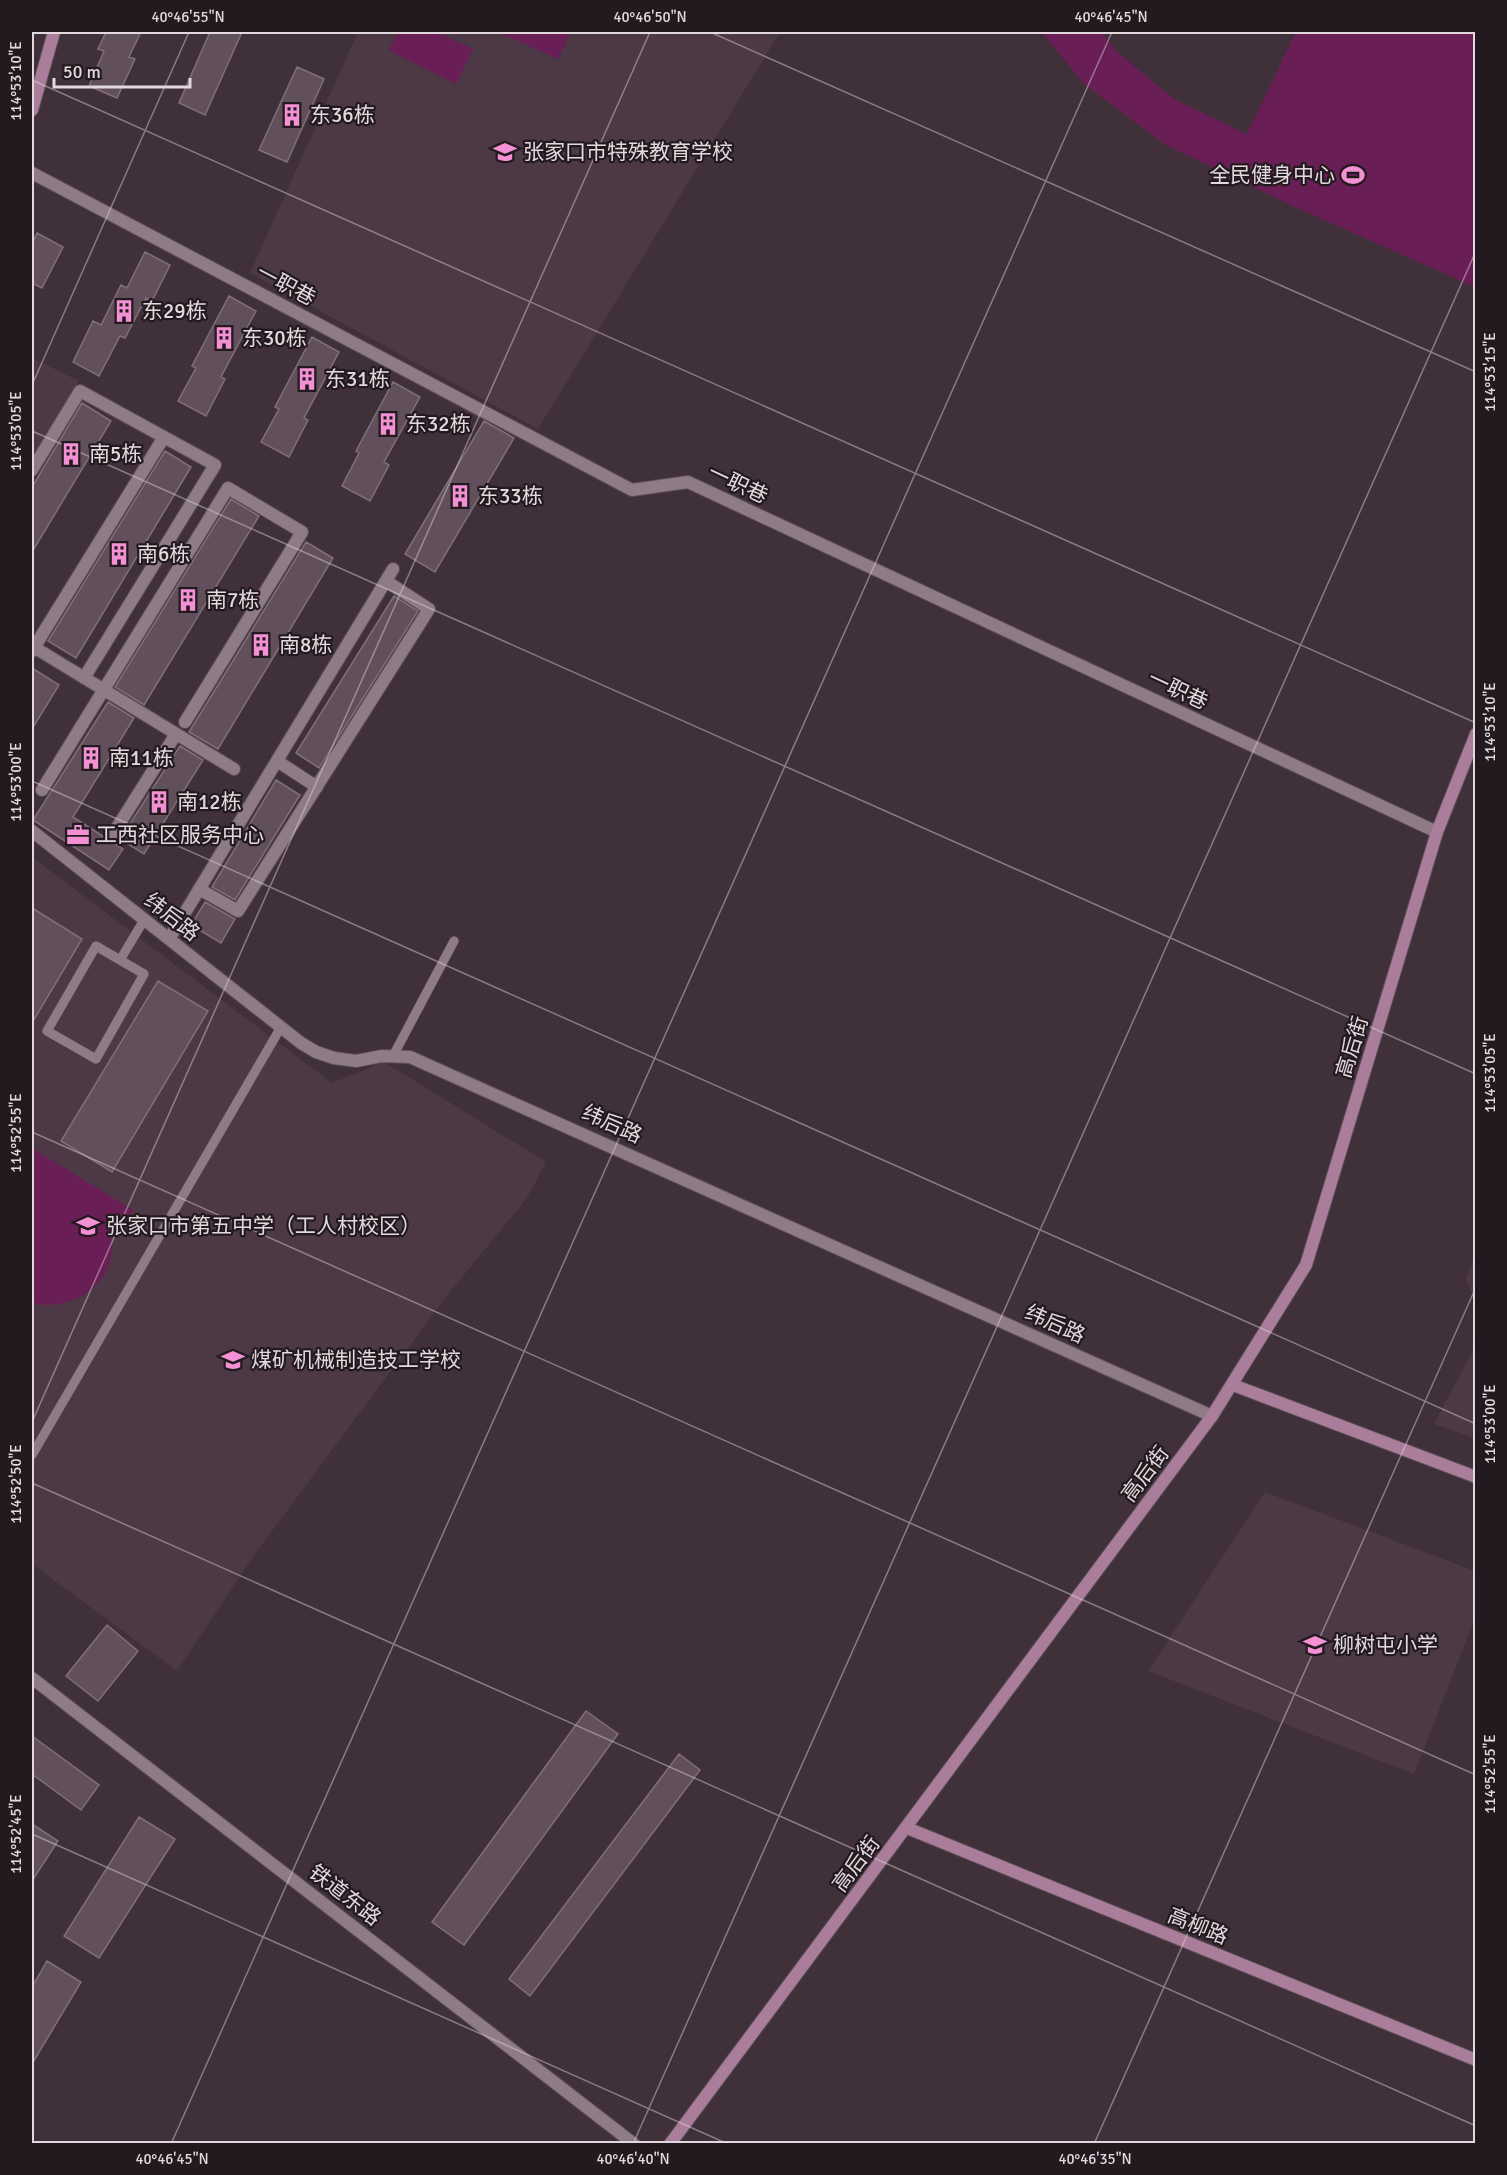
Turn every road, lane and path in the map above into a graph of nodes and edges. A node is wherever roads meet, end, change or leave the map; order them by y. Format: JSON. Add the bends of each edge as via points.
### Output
{"nodes":[{"id":1,"x":54,"y":32,"type":"edge"},
{"id":2,"x":32,"y":110,"type":"edge"},
{"id":3,"x":32,"y":173,"type":"edge"},
{"id":4,"x":164,"y":437,"type":"junction"},
{"id":5,"x":32,"y":470,"type":"edge"},
{"id":6,"x":393,"y":569,"type":"dead end"},
{"id":7,"x":386,"y":581,"type":"junction"},
{"id":8,"x":32,"y":648,"type":"edge"},
{"id":9,"x":84,"y":678,"type":"junction"},
{"id":10,"x":105,"y":690,"type":"junction"},
{"id":11,"x":185,"y":722,"type":"dead end"},
{"id":12,"x":176,"y":734,"type":"junction"},
{"id":13,"x":1476,"y":734,"type":"edge"},
{"id":14,"x":277,"y":761,"type":"junction"},
{"id":15,"x":234,"y":769,"type":"dead end"},
{"id":16,"x":317,"y":787,"type":"junction"},
{"id":17,"x":42,"y":790,"type":"dead end"},
{"id":18,"x":32,"y":831,"type":"edge"},
{"id":19,"x":1437,"y":832,"type":"junction"},
{"id":20,"x":113,"y":834,"type":"dead end"},
{"id":21,"x":199,"y":889,"type":"junction"},
{"id":22,"x":144,"y":920,"type":"junction"},
{"id":23,"x":169,"y":939,"type":"junction"},
{"id":24,"x":454,"y":940,"type":"dead end"},
{"id":25,"x":120,"y":960,"type":"junction"},
{"id":26,"x":280,"y":1027,"type":"junction"},
{"id":27,"x":393,"y":1056,"type":"junction"},
{"id":28,"x":1233,"y":1385,"type":"junction"},
{"id":29,"x":1212,"y":1416,"type":"junction"},
{"id":30,"x":32,"y":1455,"type":"edge"},
{"id":31,"x":1476,"y":1477,"type":"edge"},
{"id":32,"x":32,"y":1678,"type":"edge"},
{"id":33,"x":906,"y":1828,"type":"junction"},
{"id":34,"x":1476,"y":2060,"type":"edge"},
{"id":35,"x":634,"y":2144,"type":"edge"},
{"id":36,"x":669,"y":2144,"type":"edge"}],
"edges":[{"from":1,"to":2,"type":"street"},
{"from":3,"to":19,"type":"street","name":"一职巷","via":[[632,490],[688,482]]},
{"from":4,"to":5,"type":"street","via":[[80,391]]},
{"from":4,"to":8,"type":"street"},
{"from":4,"to":9,"type":"street","via":[[215,465]]},
{"from":6,"to":7,"type":"street"},
{"from":7,"to":14,"type":"street"},
{"from":7,"to":16,"type":"street","via":[[429,609]]},
{"from":8,"to":9,"type":"street"},
{"from":9,"to":10,"type":"street"},
{"from":10,"to":11,"type":"street","via":[[228,488],[302,532]]},
{"from":10,"to":12,"type":"street"},
{"from":10,"to":17,"type":"street"},
{"from":12,"to":15,"type":"street"},
{"from":12,"to":20,"type":"street"},
{"from":13,"to":19,"type":"street","name":"高后街"},
{"from":14,"to":16,"type":"street"},
{"from":14,"to":21,"type":"street"},
{"from":16,"to":21,"type":"street","via":[[238,911]]},
{"from":18,"to":22,"type":"street","name":"纬后路"},
{"from":19,"to":28,"type":"street","name":"高后街","via":[[1306,1265]]},
{"from":21,"to":23,"type":"street"},
{"from":22,"to":23,"type":"street","name":"纬后路"},
{"from":22,"to":25,"type":"lane"},
{"from":23,"to":26,"type":"street","name":"纬后路"},
{"from":24,"to":27,"type":"lane"},
{"from":25,"to":25,"type":"lane","via":[[144,974],[96,1059],[47,1031],[96,946]]},
{"from":26,"to":27,"type":"street","name":"纬后路","via":[[316,1052],[334,1058],[356,1061]]},
{"from":26,"to":30,"type":"lane"},
{"from":27,"to":29,"type":"street","name":"纬后路","via":[[410,1057],[458,1077]]},
{"from":28,"to":29,"type":"street","name":"高后街"},
{"from":28,"to":31,"type":"street"},
{"from":29,"to":33,"type":"street","name":"高后街"},
{"from":32,"to":35,"type":"street","name":"铁道东路"},
{"from":33,"to":34,"type":"street","name":"高柳路"},
{"from":33,"to":36,"type":"street","name":"高后街"}]}
